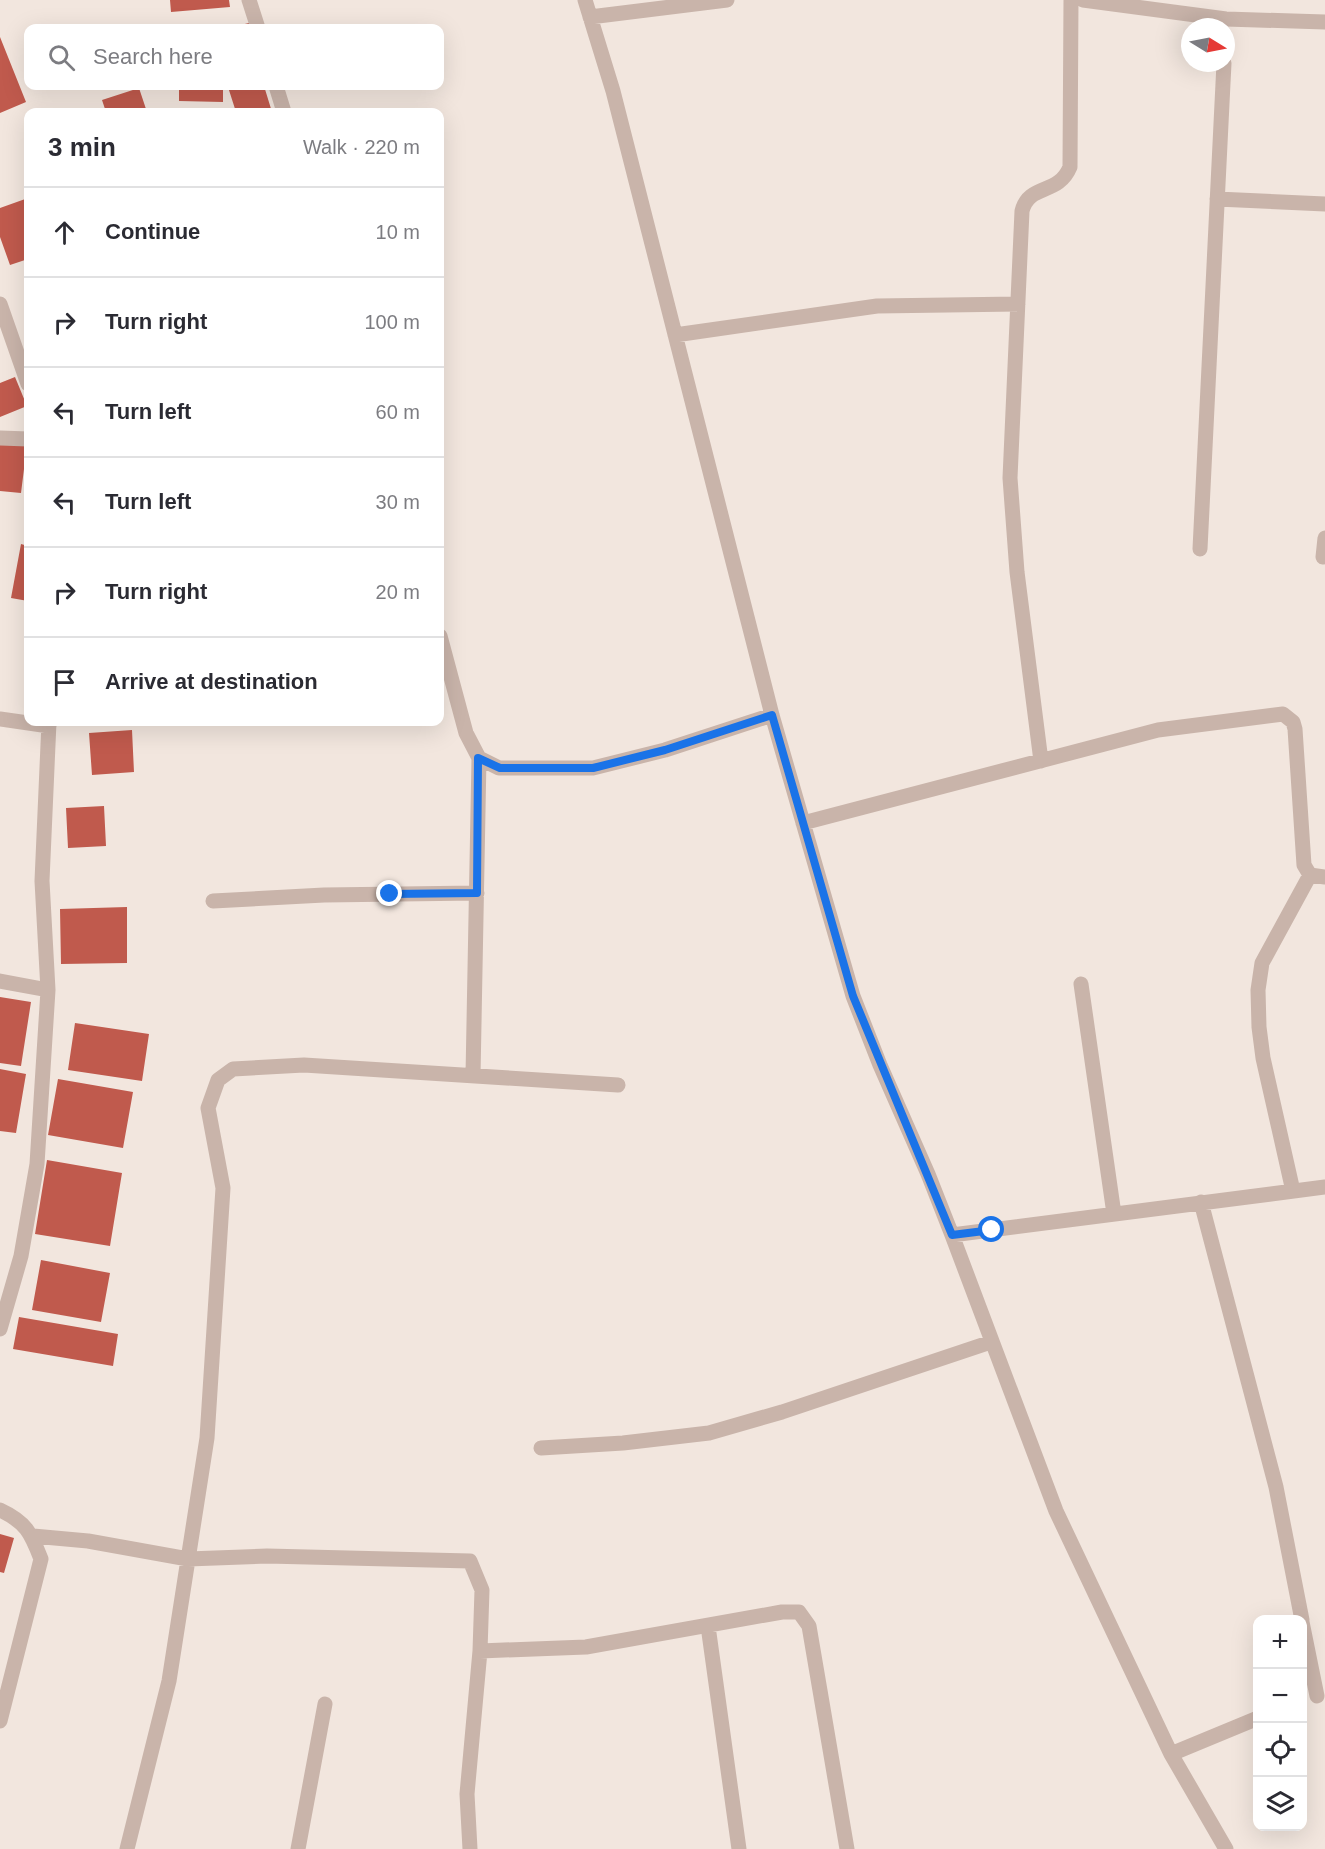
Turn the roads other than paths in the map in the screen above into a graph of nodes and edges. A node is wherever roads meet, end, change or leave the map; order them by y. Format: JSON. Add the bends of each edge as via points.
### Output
{"nodes":[{"id":1,"x":249,"y":0,"type":"edge"},
{"id":2,"x":585,"y":0,"type":"edge"},
{"id":3,"x":727,"y":0,"type":"edge"},
{"id":4,"x":1071,"y":0,"type":"edge"},
{"id":5,"x":1083,"y":0,"type":"edge"},
{"id":6,"x":1129,"y":3,"type":"edge"},
{"id":7,"x":590,"y":17,"type":"junction"},
{"id":8,"x":1202,"y":18,"type":"edge"},
{"id":9,"x":1325,"y":22,"type":"edge"},
{"id":10,"x":1235,"y":23,"type":"edge"},
{"id":11,"x":257,"y":24,"type":"edge"},
{"id":12,"x":1224,"y":72,"type":"edge"},
{"id":13,"x":277,"y":90,"type":"edge"},
{"id":14,"x":283,"y":108,"type":"edge"},
{"id":15,"x":1217,"y":199,"type":"junction"},
{"id":16,"x":1325,"y":204,"type":"edge"},
{"id":17,"x":0,"y":304,"type":"edge"},
{"id":18,"x":1018,"y":304,"type":"junction"},
{"id":19,"x":675,"y":335,"type":"junction"},
{"id":20,"x":24,"y":373,"type":"edge"},
{"id":21,"x":0,"y":438,"type":"edge"},
{"id":22,"x":24,"y":439,"type":"edge"},
{"id":23,"x":1325,"y":538,"type":"edge"},
{"id":24,"x":1200,"y":549,"type":"dead end"},
{"id":25,"x":1323,"y":557,"type":"dead end"},
{"id":26,"x":444,"y":651,"type":"edge"},
{"id":27,"x":772,"y":715,"type":"junction"},
{"id":28,"x":0,"y":719,"type":"edge"},
{"id":29,"x":24,"y":721,"type":"edge"},
{"id":30,"x":49,"y":726,"type":"edge"},
{"id":31,"x":478,"y":758,"type":"junction"},
{"id":32,"x":1041,"y":761,"type":"junction"},
{"id":33,"x":803,"y":823,"type":"junction"},
{"id":34,"x":1318,"y":876,"type":"edge"},
{"id":35,"x":477,"y":893,"type":"junction"},
{"id":36,"x":213,"y":901,"type":"dead end"},
{"id":37,"x":0,"y":981,"type":"edge"},
{"id":38,"x":1081,"y":984,"type":"dead end"},
{"id":39,"x":48,"y":990,"type":"junction"},
{"id":40,"x":473,"y":1076,"type":"junction"},
{"id":41,"x":618,"y":1085,"type":"dead end"},
{"id":42,"x":1325,"y":1187,"type":"edge"},
{"id":43,"x":1293,"y":1191,"type":"junction"},
{"id":44,"x":1202,"y":1202,"type":"junction"},
{"id":45,"x":1114,"y":1214,"type":"junction"},
{"id":46,"x":952,"y":1235,"type":"junction"},
{"id":47,"x":0,"y":1329,"type":"edge"},
{"id":48,"x":991,"y":1342,"type":"junction"},
{"id":49,"x":541,"y":1448,"type":"dead end"},
{"id":50,"x":0,"y":1510,"type":"edge"},
{"id":51,"x":33,"y":1536,"type":"junction"},
{"id":52,"x":188,"y":1560,"type":"junction"},
{"id":53,"x":1301,"y":1615,"type":"edge"},
{"id":54,"x":708,"y":1626,"type":"junction"},
{"id":55,"x":1307,"y":1650,"type":"edge"},
{"id":56,"x":480,"y":1651,"type":"junction"},
{"id":57,"x":1315,"y":1697,"type":"edge"},
{"id":58,"x":325,"y":1704,"type":"dead end"},
{"id":59,"x":1253,"y":1720,"type":"edge"},
{"id":60,"x":0,"y":1721,"type":"edge"},
{"id":61,"x":1171,"y":1754,"type":"junction"},
{"id":62,"x":127,"y":1849,"type":"edge"},
{"id":63,"x":298,"y":1849,"type":"edge"},
{"id":64,"x":470,"y":1849,"type":"edge"},
{"id":65,"x":739,"y":1849,"type":"edge"},
{"id":66,"x":847,"y":1849,"type":"edge"},
{"id":67,"x":1226,"y":1849,"type":"edge"}],
"edges":[{"from":1,"to":11,"type":"street"},
{"from":2,"to":7,"type":"street"},
{"from":3,"to":7,"type":"street"},
{"from":4,"to":18,"type":"street","via":[[1070,167],[1057,185],[1029,196],[1024,202]]},
{"from":5,"to":6,"type":"street"},
{"from":6,"to":8,"type":"street"},
{"from":7,"to":19,"type":"street","via":[[613,91]]},
{"from":9,"to":10,"type":"street"},
{"from":12,"to":15,"type":"street"},
{"from":13,"to":14,"type":"street"},
{"from":15,"to":16,"type":"street"},
{"from":15,"to":24,"type":"street"},
{"from":17,"to":20,"type":"street"},
{"from":18,"to":19,"type":"street","via":[[877,306]]},
{"from":18,"to":32,"type":"street","via":[[1010,478],[1017,572]]},
{"from":19,"to":27,"type":"street"},
{"from":21,"to":22,"type":"street"},
{"from":23,"to":25,"type":"street"},
{"from":26,"to":31,"type":"street","via":[[466,733]]},
{"from":27,"to":31,"type":"street","via":[[665,750],[593,768],[500,768]]},
{"from":27,"to":33,"type":"street"},
{"from":28,"to":29,"type":"street"},
{"from":30,"to":39,"type":"street","via":[[42,881]]},
{"from":31,"to":35,"type":"street"},
{"from":32,"to":33,"type":"street"},
{"from":32,"to":34,"type":"street","via":[[1158,730],[1283,714],[1295,729],[1304,865]]},
{"from":33,"to":46,"type":"street","via":[[853,996]]},
{"from":34,"to":43,"type":"street","via":[[1262,963],[1258,990],[1263,1059]]},
{"from":35,"to":36,"type":"street"},
{"from":35,"to":40,"type":"street"},
{"from":37,"to":39,"type":"street"},
{"from":38,"to":45,"type":"street"},
{"from":39,"to":47,"type":"street","via":[[37,1164],[21,1256]]},
{"from":40,"to":41,"type":"street"},
{"from":40,"to":52,"type":"street","via":[[304,1065],[233,1069],[218,1080],[208,1108],[223,1188],[216,1301],[207,1438]]},
{"from":42,"to":43,"type":"street"},
{"from":43,"to":44,"type":"street"},
{"from":44,"to":45,"type":"street"},
{"from":44,"to":53,"type":"street","via":[[1276,1487]]},
{"from":45,"to":46,"type":"street"},
{"from":46,"to":48,"type":"street"},
{"from":48,"to":49,"type":"street","via":[[709,1433]]},
{"from":48,"to":61,"type":"street","via":[[1056,1511]]},
{"from":50,"to":51,"type":"street","via":[[23,1523]]},
{"from":51,"to":52,"type":"street","via":[[88,1541]]},
{"from":51,"to":60,"type":"street","via":[[41,1558]]},
{"from":52,"to":56,"type":"street","via":[[267,1556],[470,1561],[482,1590]]},
{"from":52,"to":62,"type":"street","via":[[169,1681]]},
{"from":54,"to":56,"type":"street","via":[[586,1647]]},
{"from":54,"to":65,"type":"street"},
{"from":54,"to":66,"type":"street","via":[[790,1612],[799,1612],[809,1626]]},
{"from":55,"to":57,"type":"street"},
{"from":56,"to":64,"type":"street","via":[[467,1794]]},
{"from":58,"to":63,"type":"street"},
{"from":59,"to":61,"type":"street"},
{"from":61,"to":67,"type":"street"}]}
